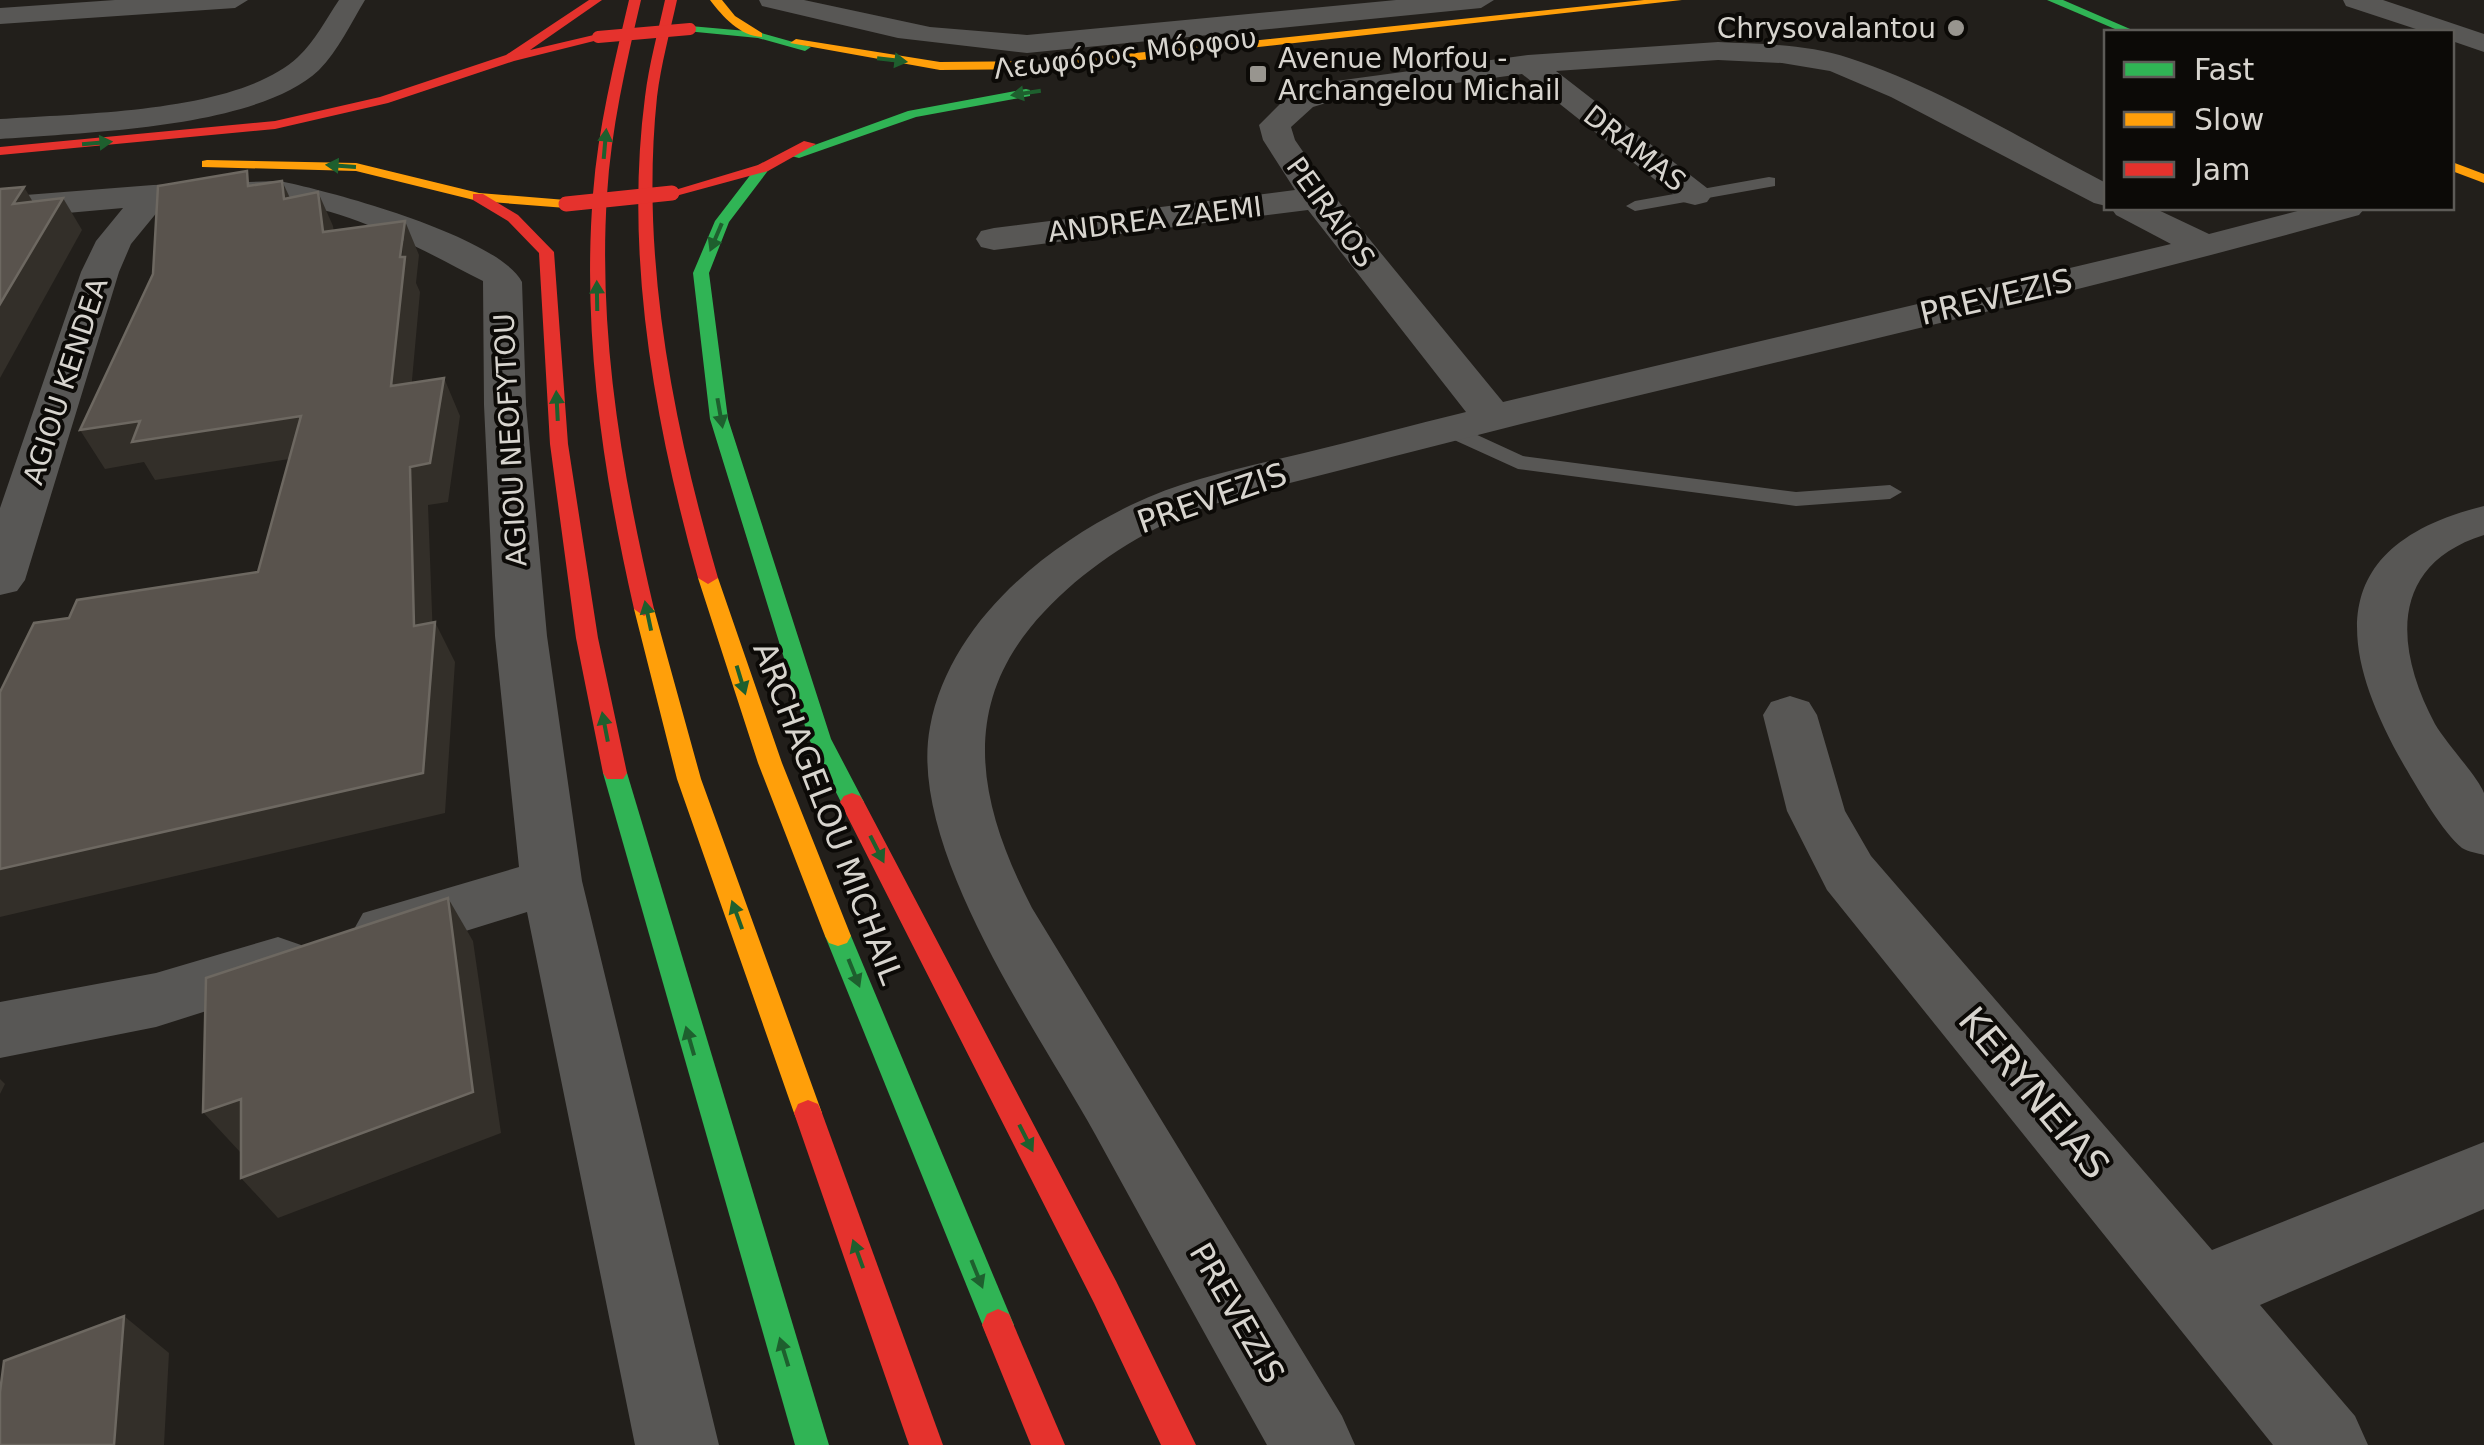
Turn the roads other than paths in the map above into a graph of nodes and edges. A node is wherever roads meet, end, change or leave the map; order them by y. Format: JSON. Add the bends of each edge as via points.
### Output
{"nodes":[{"id":1,"x":235,"y":0,"type":"edge"},
{"id":2,"x":352,"y":0,"type":"edge"},
{"id":3,"x":596,"y":0,"type":"edge"},
{"id":4,"x":635,"y":0,"type":"edge"},
{"id":5,"x":672,"y":0,"type":"edge"},
{"id":6,"x":716,"y":0,"type":"edge"},
{"id":7,"x":772,"y":0,"type":"edge"},
{"id":8,"x":1481,"y":0,"type":"edge"},
{"id":9,"x":1676,"y":0,"type":"edge"},
{"id":10,"x":2053,"y":0,"type":"edge"},
{"id":11,"x":2356,"y":0,"type":"edge"},
{"id":12,"x":1588,"y":13,"type":"junction"},
{"id":13,"x":0,"y":16,"type":"edge"},
{"id":14,"x":2126,"y":30,"type":"edge"},
{"id":15,"x":2445,"y":30,"type":"edge"},
{"id":16,"x":2454,"y":33,"type":"edge"},
{"id":17,"x":758,"y":35,"type":"junction"},
{"id":18,"x":796,"y":43,"type":"junction"},
{"id":19,"x":2484,"y":43,"type":"edge"},
{"id":20,"x":510,"y":58,"type":"junction"},
{"id":21,"x":1287,"y":64,"type":"dead end"},
{"id":22,"x":1528,"y":64,"type":"junction"},
{"id":23,"x":481,"y":68,"type":"junction"},
{"id":24,"x":851,"y":78,"type":"dead end"},
{"id":25,"x":1042,"y":90,"type":"dead end"},
{"id":26,"x":842,"y":116,"type":"dead end"},
{"id":27,"x":407,"y":117,"type":"dead end"},
{"id":28,"x":0,"y":129,"type":"edge"},
{"id":29,"x":396,"y":149,"type":"dead end"},
{"id":30,"x":0,"y":151,"type":"edge"},
{"id":31,"x":794,"y":155,"type":"junction"},
{"id":32,"x":763,"y":168,"type":"junction"},
{"id":33,"x":166,"y":180,"type":"junction"},
{"id":34,"x":1769,"y":182,"type":"dead end"},
{"id":35,"x":436,"y":185,"type":"junction"},
{"id":36,"x":1694,"y":195,"type":"junction"},
{"id":37,"x":2104,"y":195,"type":"edge"},
{"id":38,"x":478,"y":197,"type":"junction"},
{"id":39,"x":1317,"y":198,"type":"junction"},
{"id":40,"x":1635,"y":206,"type":"dead end"},
{"id":41,"x":0,"y":208,"type":"edge"},
{"id":42,"x":2132,"y":210,"type":"edge"},
{"id":43,"x":2340,"y":210,"type":"edge"},
{"id":44,"x":994,"y":240,"type":"dead end"},
{"id":45,"x":2206,"y":247,"type":"junction"},
{"id":46,"x":1471,"y":423,"type":"junction"},
{"id":47,"x":1890,"y":492,"type":"dead end"},
{"id":48,"x":2484,"y":520,"type":"edge"},
{"id":49,"x":0,"y":580,"type":"edge"},
{"id":50,"x":1790,"y":715,"type":"dead end"},
{"id":51,"x":2484,"y":833,"type":"edge"},
{"id":52,"x":551,"y":881,"type":"junction"},
{"id":53,"x":0,"y":1030,"type":"edge"},
{"id":54,"x":2484,"y":1175,"type":"edge"},
{"id":55,"x":2201,"y":1292,"type":"junction"},
{"id":56,"x":678,"y":1445,"type":"edge"},
{"id":57,"x":812,"y":1445,"type":"edge"},
{"id":58,"x":926,"y":1445,"type":"edge"},
{"id":59,"x":1048,"y":1445,"type":"edge"},
{"id":60,"x":1179,"y":1445,"type":"edge"},
{"id":61,"x":1313,"y":1445,"type":"edge"},
{"id":62,"x":2326,"y":1445,"type":"edge"}],
"edges":[{"from":1,"to":13,"type":"street"},
{"from":2,"to":28,"type":"street","via":[[308,65],[269,88],[158,114]]},
{"from":3,"to":20,"type":"main road"},
{"from":58,"to":4,"type":"main road","one_way":true,"via":[[689,778],[608,437],[596,250],[609,106]]},
{"from":5,"to":59,"type":"main road","name":"ARCHAGELOU MICHAIL","one_way":true,"via":[[650,102],[646,240],[668,423],[697,540],[764,753]]},
{"from":6,"to":17,"type":"main road"},
{"from":7,"to":8,"type":"street","via":[[930,36],[1027,44]]},
{"from":9,"to":12,"type":"main road","name":"Λεωφόρος Μόρφου"},
{"from":10,"to":14,"type":"main road"},
{"from":11,"to":15,"type":"street"},
{"from":18,"to":12,"type":"main road","name":"Λεωφόρος Μόρφου","one_way":true,"via":[[894,61],[1026,66]]},
{"from":12,"to":21,"type":"main road","name":"Λεωφόρος Μόρφου","via":[[1485,37]]},
{"from":16,"to":19,"type":"street"},
{"from":17,"to":18,"type":"main road"},
{"from":17,"to":20,"type":"main road","bridge":true,"via":[[690,29],[598,36]]},
{"from":18,"to":24,"type":"main road","via":[[831,58]]},
{"from":20,"to":23,"type":"main road"},
{"from":22,"to":36,"type":"street","name":"DRAMAS"},
{"from":22,"to":37,"type":"street","name":"PEIRAIOS","via":[[1718,51],[1838,64]]},
{"from":22,"to":39,"type":"street","name":"PEIRAIOS","via":[[1302,100],[1275,126]]},
{"from":23,"to":27,"type":"main road","via":[[444,86]]},
{"from":30,"to":23,"type":"main road","one_way":true,"via":[[274,125],[384,100]]},
{"from":25,"to":31,"type":"main road","name":"Λεωφόρος Μόρφου","one_way":true,"via":[[913,114]]},
{"from":26,"to":31,"type":"main road"},
{"from":29,"to":35,"type":"main road","via":[[409,169]]},
{"from":31,"to":32,"type":"main road"},
{"from":32,"to":38,"type":"main road","bridge":true,"via":[[672,194],[566,204]]},
{"from":32,"to":60,"type":"main road","one_way":true,"via":[[722,222],[700,273],[720,419],[820,739]]},
{"from":35,"to":33,"type":"main road","one_way":true,"via":[[356,167],[236,162]]},
{"from":33,"to":41,"type":"street","name":"AGIOU NEOFYTOU"},
{"from":33,"to":49,"type":"street","name":"AGIOU KENDEA","via":[[114,240],[100,272]]},
{"from":33,"to":52,"type":"street","name":"AGIOU NEOFYTOU","via":[[308,195],[414,232],[499,274],[521,636]]},
{"from":34,"to":36,"type":"lane"},
{"from":35,"to":38,"type":"main road"},
{"from":36,"to":40,"type":"lane"},
{"from":57,"to":38,"type":"main road","one_way":true,"via":[[621,805],[559,444],[546,252],[513,218]]},
{"from":39,"to":44,"type":"street","name":"ANDREA ZAEMI"},
{"from":39,"to":46,"type":"street","name":"PEIRAIOS"},
{"from":42,"to":45,"type":"street"},
{"from":43,"to":45,"type":"street","name":"PREVEZIS"},
{"from":45,"to":46,"type":"street","name":"PREVEZIS"},
{"from":46,"to":47,"type":"lane","via":[[1518,462],[1796,499]]},
{"from":46,"to":61,"type":"street","name":"PREVEZIS","via":[[1223,487],[1149,514],[1100,542],[1004,622],[957,722],[955,768],[965,821],[1005,915]]},
{"from":48,"to":51,"type":"street","via":[[2440,535],[2401,567],[2382,604],[2380,650],[2401,717],[2444,787]]},
{"from":50,"to":55,"type":"street","name":"KERYNEIAS","via":[[1816,812],[1849,872]]},
{"from":52,"to":53,"type":"street","via":[[156,1000]]},
{"from":52,"to":56,"type":"street","name":"AGIOU NEOFYTOU"},
{"from":54,"to":55,"type":"street"},
{"from":55,"to":62,"type":"street","name":"KERYNEIAS"}]}
